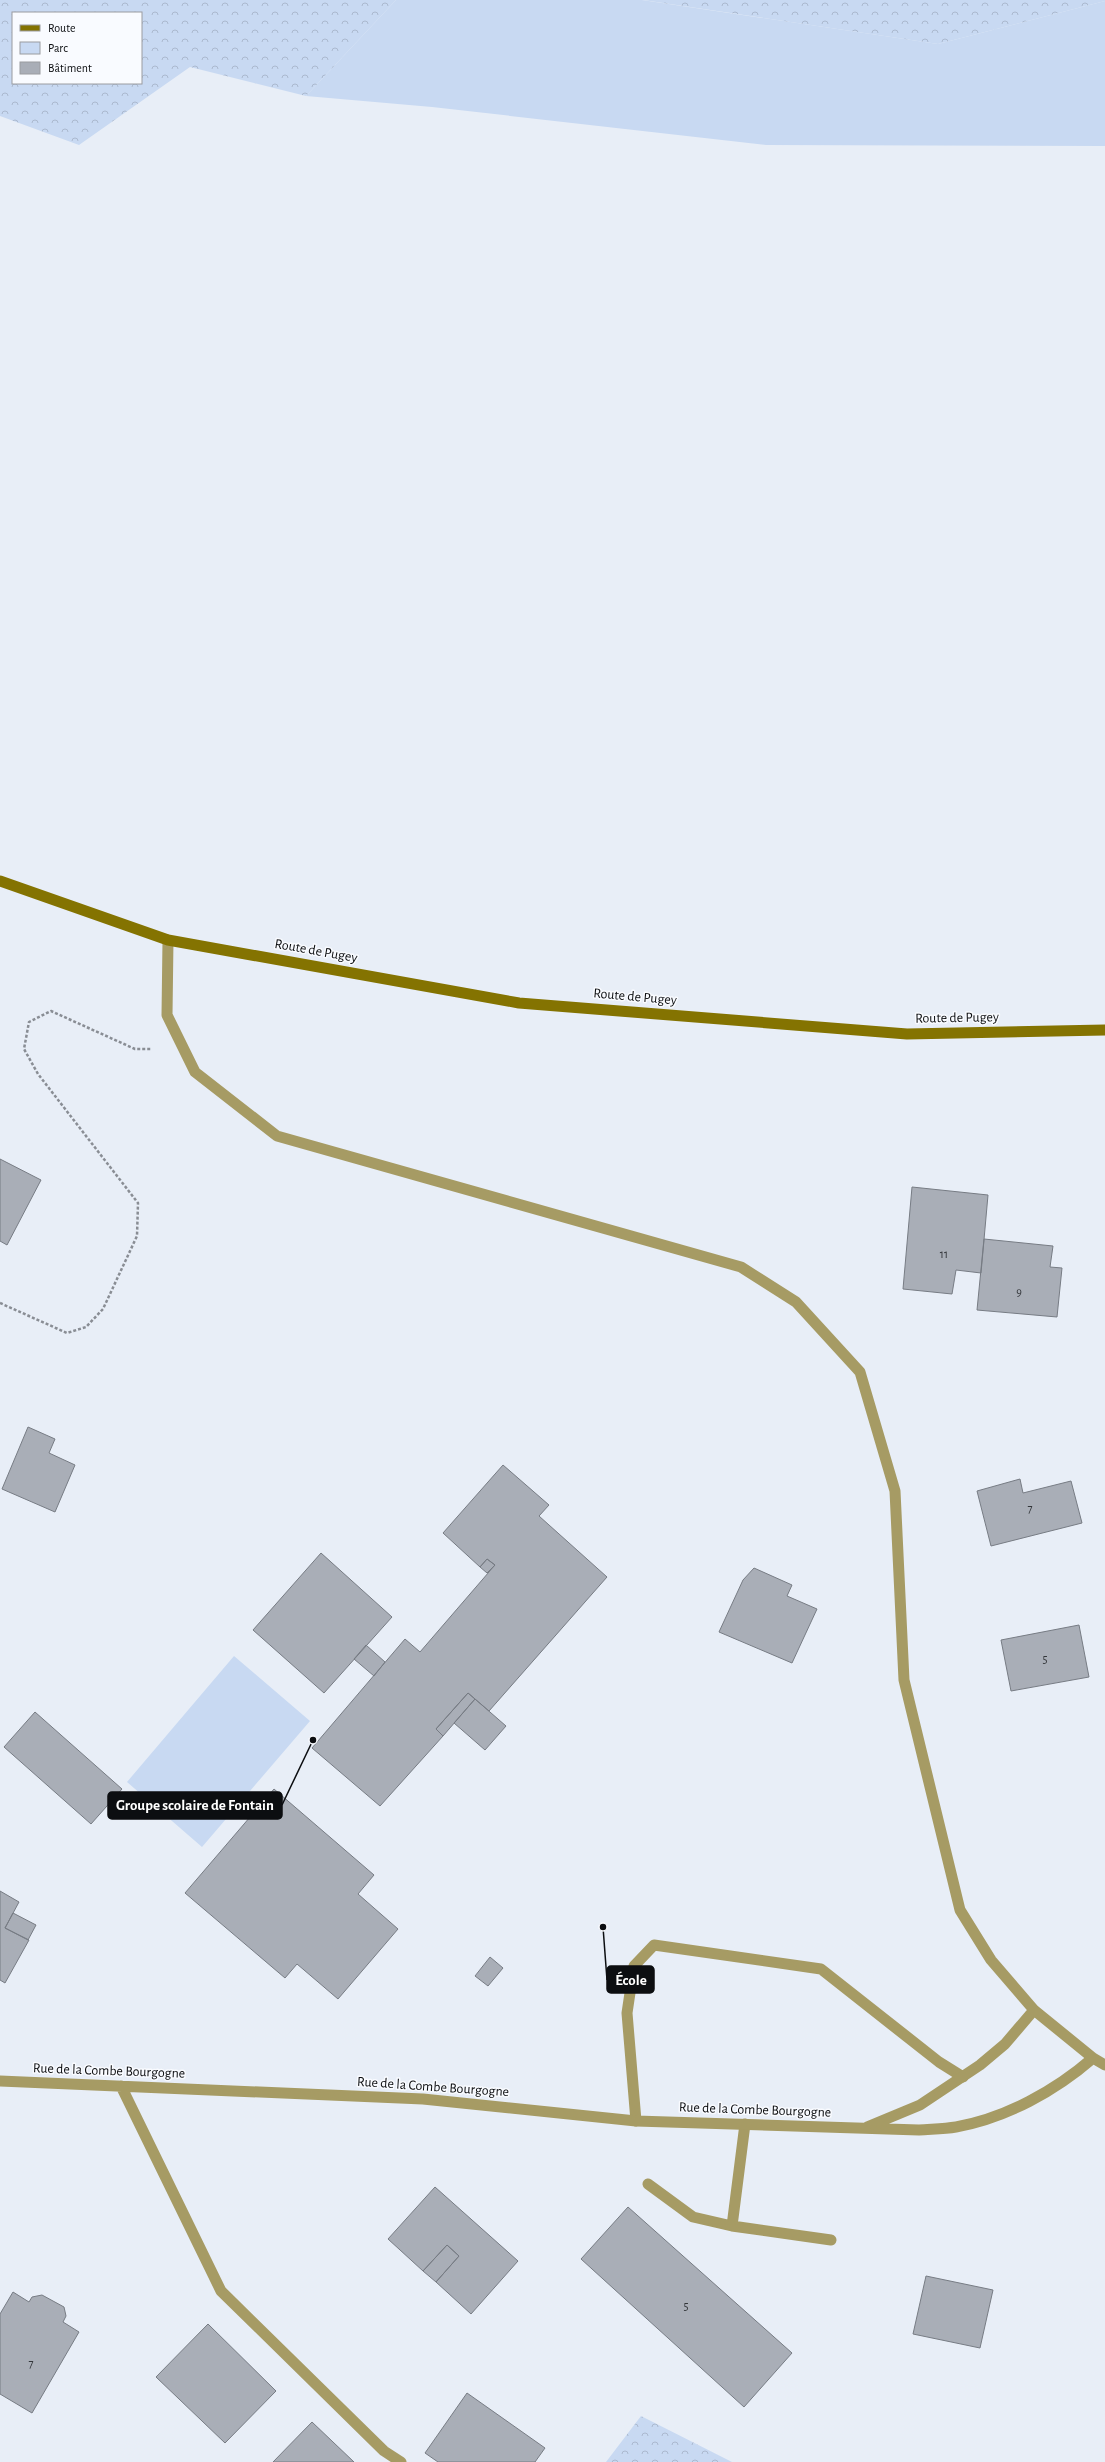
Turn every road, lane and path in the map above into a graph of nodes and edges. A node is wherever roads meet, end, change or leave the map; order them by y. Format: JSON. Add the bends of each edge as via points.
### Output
{"nodes":[{"id":1,"x":0,"y":881,"type":"edge"},
{"id":2,"x":168,"y":940,"type":"junction"},
{"id":3,"x":1105,"y":1030,"type":"edge"},
{"id":4,"x":184,"y":1050,"type":"junction"},
{"id":5,"x":0,"y":1303,"type":"edge"},
{"id":6,"x":1034,"y":2010,"type":"junction"},
{"id":7,"x":1093,"y":2058,"type":"junction"},
{"id":8,"x":1105,"y":2065,"type":"edge"},
{"id":9,"x":963,"y":2077,"type":"junction"},
{"id":10,"x":0,"y":2081,"type":"edge"},
{"id":11,"x":120,"y":2086,"type":"junction"},
{"id":12,"x":636,"y":2121,"type":"junction"},
{"id":13,"x":745,"y":2124,"type":"junction"},
{"id":14,"x":863,"y":2128,"type":"junction"},
{"id":15,"x":648,"y":2184,"type":"dead end"},
{"id":16,"x":732,"y":2226,"type":"junction"},
{"id":17,"x":831,"y":2240,"type":"dead end"},
{"id":18,"x":401,"y":2462,"type":"edge"}],
"edges":[{"from":1,"to":2,"type":"main road","name":"Route de Pugey"},
{"from":2,"to":3,"type":"main road","name":"Route de Pugey","via":[[519,1003],[907,1034]]},
{"from":2,"to":4,"type":"street","via":[[167,1015]]},
{"from":4,"to":5,"type":"path","via":[[135,1049],[51,1011],[29,1022],[24,1049],[38,1074],[138,1203],[137,1236],[103,1309],[86,1327],[67,1332]]},
{"from":4,"to":6,"type":"street","via":[[195,1072],[277,1136],[741,1267],[796,1302],[860,1372],[895,1491],[904,1680],[960,1910],[991,1960]]},
{"from":6,"to":7,"type":"street"},
{"from":6,"to":9,"type":"street","name":"Rue de la Combe Bourgogne","via":[[1004,2044]]},
{"from":7,"to":8,"type":"street"},
{"from":7,"to":14,"type":"street","name":"Rue de la Combe Bourgogne","via":[[1057,2086],[986,2120],[948,2128]]},
{"from":9,"to":12,"type":"street","via":[[939,2062],[821,1969],[654,1945],[634,1966],[627,2013]]},
{"from":9,"to":14,"type":"street","name":"Rue de la Combe Bourgogne","via":[[920,2106]]},
{"from":10,"to":11,"type":"street","name":"Rue de la Combe Bourgogne"},
{"from":11,"to":12,"type":"street","name":"Rue de la Combe Bourgogne","via":[[423,2099]]},
{"from":11,"to":18,"type":"street","via":[[221,2291],[384,2451]]},
{"from":12,"to":13,"type":"street","name":"Rue de la Combe Bourgogne"},
{"from":13,"to":14,"type":"street","name":"Rue de la Combe Bourgogne"},
{"from":13,"to":16,"type":"street"},
{"from":15,"to":16,"type":"street","via":[[693,2217]]},
{"from":16,"to":17,"type":"street"}]}
